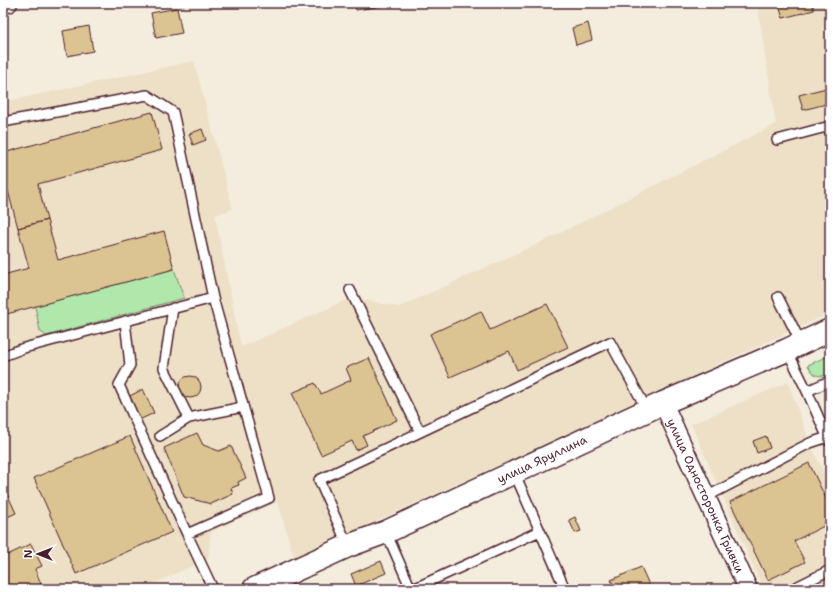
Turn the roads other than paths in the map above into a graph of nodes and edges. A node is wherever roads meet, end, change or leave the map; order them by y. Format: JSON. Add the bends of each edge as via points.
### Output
{"nodes":[{"id":1,"x":8,"y":3,"type":"edge"},
{"id":2,"x":3,"y":4,"type":"edge"},
{"id":3,"x":3,"y":122,"type":"edge"},
{"id":4,"x":830,"y":126,"type":"edge"},
{"id":5,"x":777,"y":140,"type":"dead end"},
{"id":6,"x":350,"y":290,"type":"dead end"},
{"id":7,"x":213,"y":298,"type":"junction"},
{"id":8,"x":778,"y":298,"type":"dead end"},
{"id":9,"x":173,"y":308,"type":"junction"},
{"id":10,"x":125,"y":321,"type":"junction"},
{"id":11,"x":830,"y":330,"type":"edge"},
{"id":12,"x":794,"y":346,"type":"junction"},
{"id":13,"x":3,"y":356,"type":"edge"},
{"id":14,"x":830,"y":381,"type":"edge"},
{"id":15,"x":807,"y":391,"type":"junction"},
{"id":16,"x":243,"y":407,"type":"junction"},
{"id":17,"x":655,"y":407,"type":"junction"},
{"id":18,"x":189,"y":418,"type":"junction"},
{"id":19,"x":420,"y":432,"type":"junction"},
{"id":20,"x":160,"y":436,"type":"dead end"},
{"id":21,"x":829,"y":439,"type":"edge"},
{"id":22,"x":514,"y":472,"type":"junction"},
{"id":23,"x":706,"y":497,"type":"junction"},
{"id":24,"x":540,"y":531,"type":"junction"},
{"id":25,"x":386,"y":532,"type":"junction"},
{"id":26,"x":187,"y":534,"type":"junction"},
{"id":27,"x":348,"y":546,"type":"junction"},
{"id":28,"x":830,"y":570,"type":"edge"},
{"id":29,"x":259,"y":588,"type":"edge"},
{"id":30,"x":213,"y":589,"type":"edge"},
{"id":31,"x":412,"y":589,"type":"edge"},
{"id":32,"x":565,"y":589,"type":"edge"},
{"id":33,"x":748,"y":589,"type":"edge"},
{"id":34,"x":792,"y":589,"type":"edge"}],
"edges":[{"from":1,"to":2,"type":"street"},
{"from":3,"to":7,"type":"lane","via":[[147,95],[173,112]]},
{"from":4,"to":5,"type":"lane"},
{"from":6,"to":19,"type":"lane"},
{"from":7,"to":9,"type":"lane"},
{"from":7,"to":16,"type":"lane"},
{"from":8,"to":12,"type":"lane"},
{"from":9,"to":10,"type":"lane"},
{"from":9,"to":18,"type":"lane","via":[[164,368]]},
{"from":10,"to":13,"type":"lane"},
{"from":10,"to":26,"type":"lane","via":[[130,365],[119,385]]},
{"from":11,"to":12,"type":"street","name":"улица Яруллина"},
{"from":12,"to":15,"type":"lane"},
{"from":12,"to":17,"type":"street","name":"улица Яруллина"},
{"from":14,"to":15,"type":"lane"},
{"from":15,"to":21,"type":"lane"},
{"from":16,"to":18,"type":"lane"},
{"from":16,"to":26,"type":"lane","via":[[269,498]]},
{"from":17,"to":19,"type":"lane","via":[[610,342]]},
{"from":17,"to":22,"type":"street","name":"улица Яруллина"},
{"from":17,"to":23,"type":"street","name":"улица Односторонка Гривки"},
{"from":18,"to":20,"type":"lane"},
{"from":19,"to":27,"type":"lane","via":[[319,480]]},
{"from":21,"to":23,"type":"lane","via":[[810,443]]},
{"from":22,"to":24,"type":"lane"},
{"from":22,"to":25,"type":"street","name":"улица Яруллина"},
{"from":23,"to":33,"type":"street","name":"улица Односторонка Гривки"},
{"from":24,"to":31,"type":"lane"},
{"from":24,"to":32,"type":"lane"},
{"from":25,"to":27,"type":"street","name":"улица Яруллина"},
{"from":25,"to":31,"type":"lane"},
{"from":26,"to":30,"type":"lane"},
{"from":27,"to":29,"type":"street","name":"улица Яруллина"},
{"from":28,"to":34,"type":"lane"}]}
